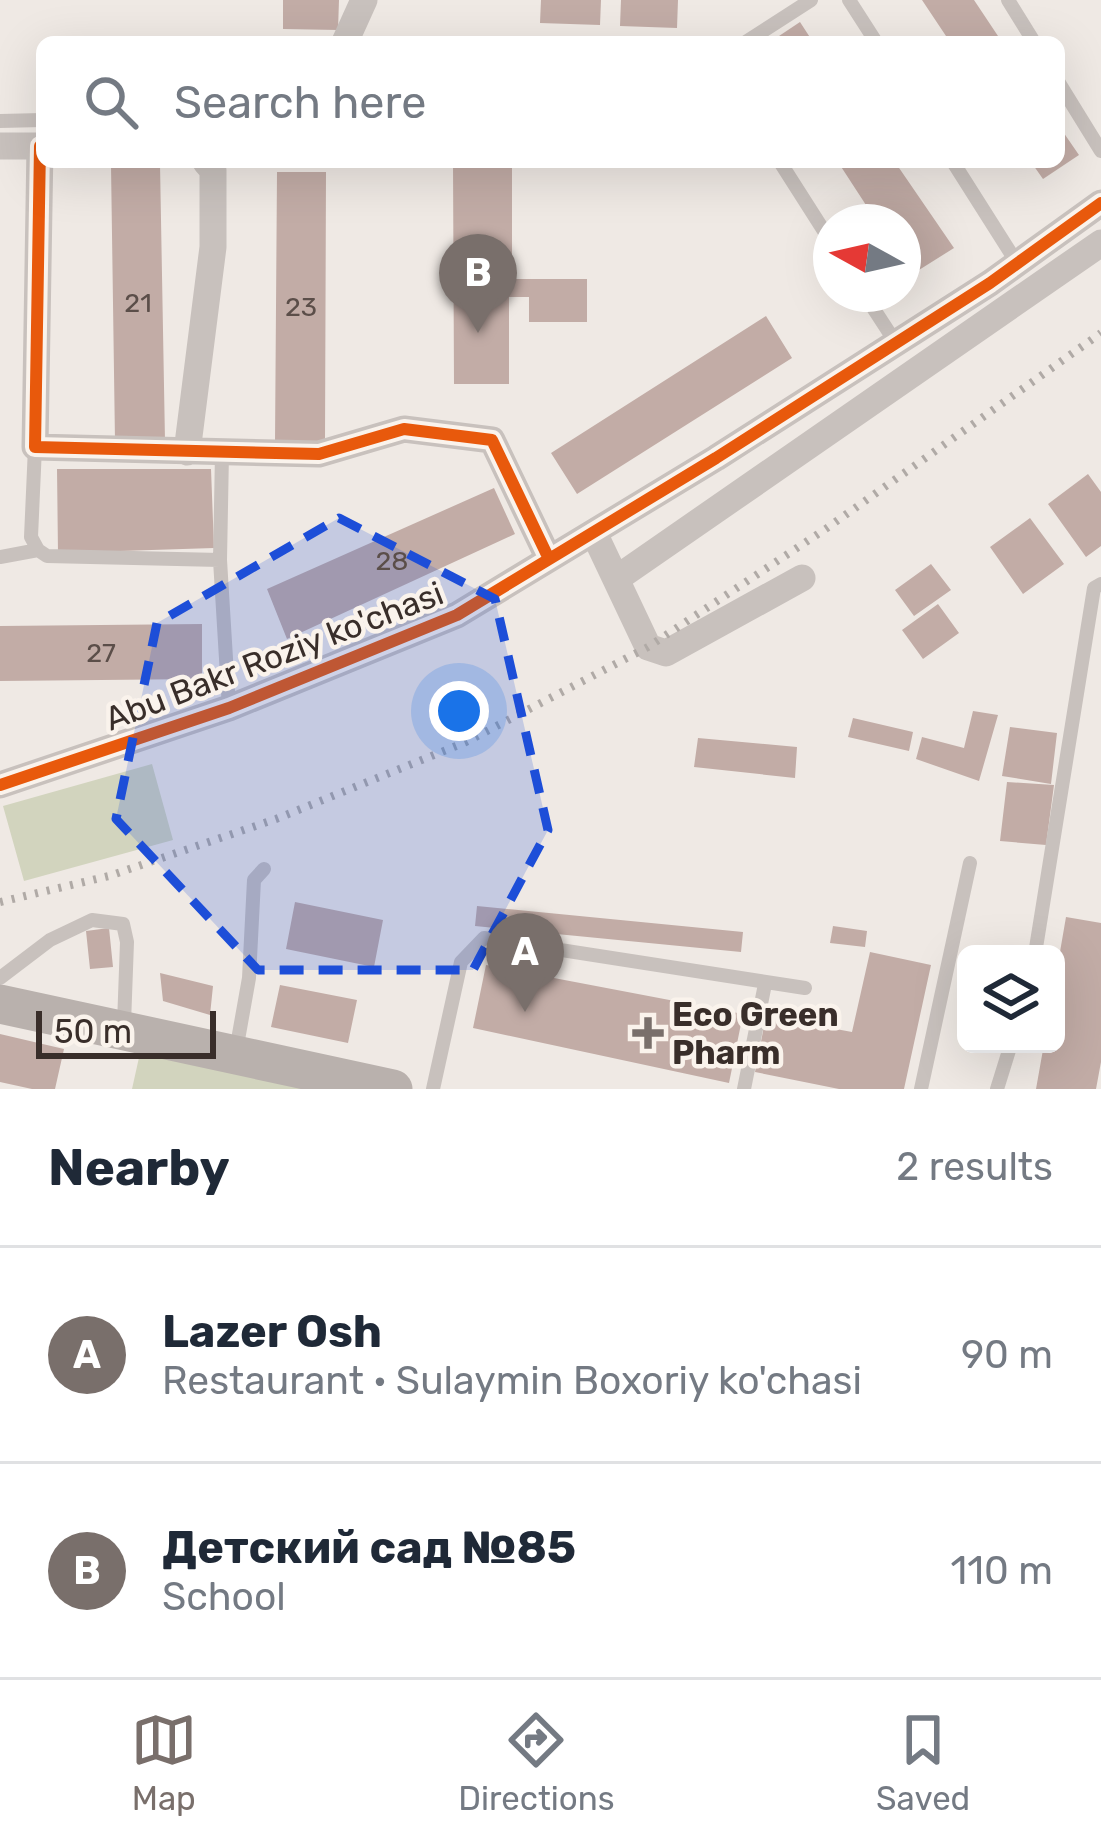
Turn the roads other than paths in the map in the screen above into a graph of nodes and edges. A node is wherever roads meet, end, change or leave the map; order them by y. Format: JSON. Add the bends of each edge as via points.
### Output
{"nodes":[{"id":1,"x":364,"y":0,"type":"edge"},
{"id":2,"x":811,"y":0,"type":"edge"},
{"id":3,"x":849,"y":0,"type":"edge"},
{"id":4,"x":1008,"y":0,"type":"edge"},
{"id":5,"x":348,"y":36,"type":"edge"},
{"id":6,"x":755,"y":36,"type":"edge"},
{"id":7,"x":872,"y":36,"type":"edge"},
{"id":8,"x":1030,"y":36,"type":"edge"},
{"id":9,"x":1065,"y":93,"type":"edge"},
{"id":10,"x":0,"y":121,"type":"edge"},
{"id":11,"x":36,"y":135,"type":"edge"},
{"id":12,"x":36,"y":138,"type":"edge"},
{"id":13,"x":0,"y":146,"type":"edge"},
{"id":14,"x":1101,"y":151,"type":"edge"},
{"id":15,"x":40,"y":168,"type":"edge"},
{"id":16,"x":211,"y":168,"type":"edge"},
{"id":17,"x":784,"y":168,"type":"edge"},
{"id":18,"x":957,"y":168,"type":"edge"},
{"id":19,"x":1101,"y":203,"type":"edge"},
{"id":20,"x":813,"y":214,"type":"edge"},
{"id":21,"x":1101,"y":243,"type":"edge"},
{"id":22,"x":1018,"y":263,"type":"junction"},
{"id":23,"x":876,"y":312,"type":"edge"},
{"id":24,"x":896,"y":343,"type":"junction"},
{"id":25,"x":35,"y":447,"type":"junction"},
{"id":26,"x":187,"y":452,"type":"junction"},
{"id":27,"x":222,"y":453,"type":"junction"},
{"id":28,"x":594,"y":532,"type":"junction"},
{"id":29,"x":38,"y":550,"type":"junction"},
{"id":30,"x":0,"y":556,"type":"edge"},
{"id":31,"x":549,"y":559,"type":"junction"},
{"id":32,"x":220,"y":560,"type":"junction"},
{"id":33,"x":802,"y":578,"type":"dead end"},
{"id":34,"x":616,"y":579,"type":"junction"},
{"id":35,"x":1101,"y":584,"type":"edge"},
{"id":36,"x":229,"y":708,"type":"junction"},
{"id":37,"x":0,"y":785,"type":"edge"},
{"id":38,"x":970,"y":863,"type":"dead end"},
{"id":39,"x":263,"y":869,"type":"dead end"},
{"id":40,"x":1036,"y":945,"type":"edge"},
{"id":41,"x":0,"y":978,"type":"edge"},
{"id":42,"x":765,"y":983,"type":"junction"},
{"id":43,"x":805,"y":988,"type":"dead end"},
{"id":44,"x":0,"y":1004,"type":"edge"},
{"id":45,"x":124,"y":1033,"type":"junction"},
{"id":46,"x":1008,"y":1053,"type":"edge"},
{"id":47,"x":235,"y":1056,"type":"junction"},
{"id":48,"x":393,"y":1089,"type":"edge"},
{"id":49,"x":433,"y":1089,"type":"edge"},
{"id":50,"x":744,"y":1089,"type":"edge"},
{"id":51,"x":922,"y":1089,"type":"edge"},
{"id":52,"x":998,"y":1089,"type":"edge"}],
"edges":[{"from":1,"to":5,"type":"street"},
{"from":2,"to":6,"type":"lane"},
{"from":3,"to":7,"type":"lane"},
{"from":4,"to":8,"type":"lane"},
{"from":9,"to":14,"type":"lane"},
{"from":10,"to":11,"type":"lane"},
{"from":12,"to":13,"type":"street"},
{"from":15,"to":25,"type":"street"},
{"from":16,"to":26,"type":"street","via":[[213,247]]},
{"from":17,"to":20,"type":"lane"},
{"from":18,"to":22,"type":"lane"},
{"from":19,"to":22,"type":"street","name":"Abu Bakr Roziy ko'chasi"},
{"from":21,"to":34,"type":"street"},
{"from":22,"to":24,"type":"street","name":"Abu Bakr Roziy ko'chasi"},
{"from":23,"to":24,"type":"lane"},
{"from":24,"to":28,"type":"street","name":"Abu Bakr Roziy ko'chasi"},
{"from":25,"to":26,"type":"street"},
{"from":25,"to":29,"type":"lane","via":[[31,537]]},
{"from":26,"to":27,"type":"street"},
{"from":27,"to":31,"type":"street","via":[[319,454],[404,429],[491,440]]},
{"from":27,"to":32,"type":"lane"},
{"from":28,"to":31,"type":"street","name":"Abu Bakr Roziy ko'chasi"},
{"from":28,"to":34,"type":"street"},
{"from":29,"to":30,"type":"lane"},
{"from":29,"to":32,"type":"lane"},
{"from":31,"to":36,"type":"street","name":"Abu Bakr Roziy ko'chasi","via":[[457,615]]},
{"from":32,"to":36,"type":"lane"},
{"from":33,"to":34,"type":"street","via":[[666,653],[648,646]]},
{"from":35,"to":40,"type":"lane","via":[[1094,588]]},
{"from":36,"to":37,"type":"street","name":"Abu Bakr Roziy ko'chasi"},
{"from":38,"to":51,"type":"lane"},
{"from":39,"to":47,"type":"lane","via":[[254,880]]},
{"from":41,"to":45,"type":"lane","via":[[92,920],[123,924]]},
{"from":42,"to":43,"type":"lane"},
{"from":42,"to":49,"type":"lane","via":[[484,938],[461,962]]},
{"from":42,"to":50,"type":"lane"},
{"from":44,"to":45,"type":"main road"},
{"from":45,"to":47,"type":"main road"},
{"from":46,"to":52,"type":"lane"},
{"from":47,"to":48,"type":"main road"}]}
